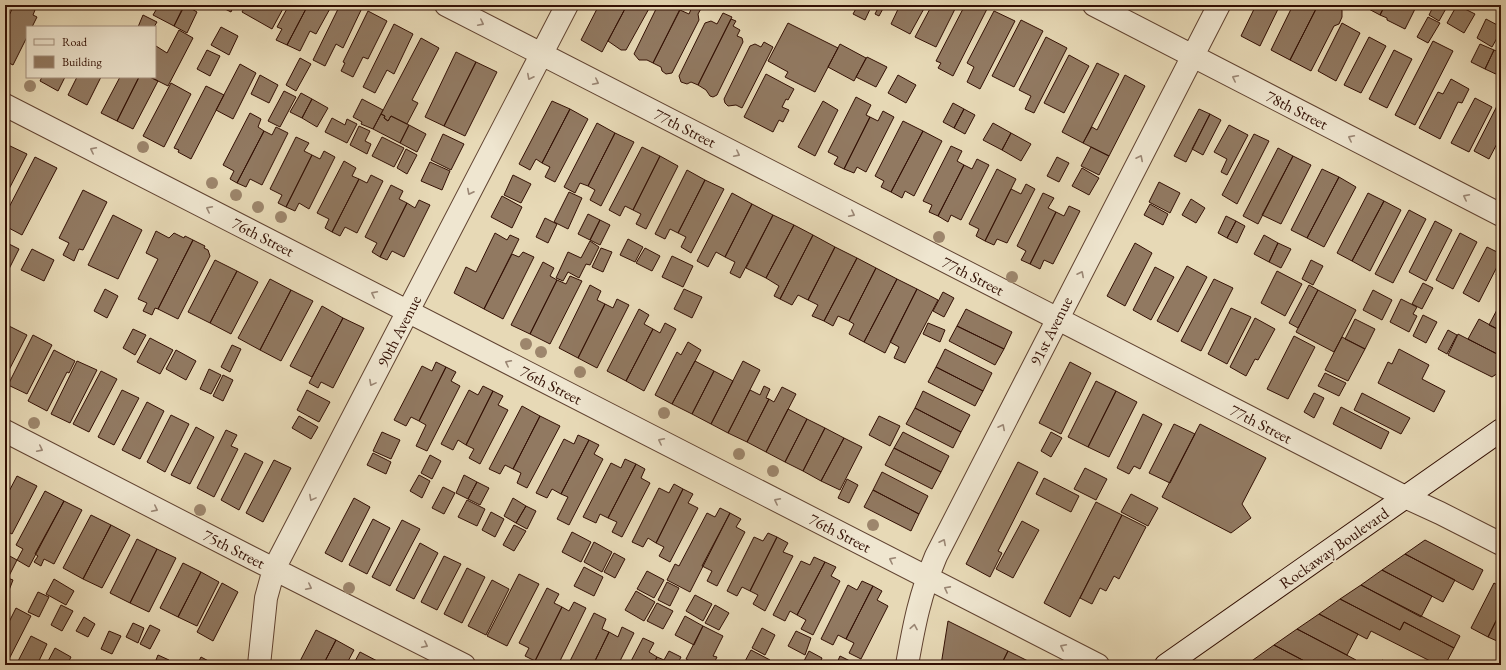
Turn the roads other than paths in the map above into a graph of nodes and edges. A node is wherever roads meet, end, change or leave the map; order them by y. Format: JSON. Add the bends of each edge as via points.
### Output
{"nodes":[{"id":1,"x":446,"y":5,"type":"edge"},
{"id":2,"x":567,"y":5,"type":"edge"},
{"id":3,"x":1094,"y":5,"type":"edge"},
{"id":4,"x":1219,"y":5,"type":"edge"},
{"id":5,"x":542,"y":54,"type":"junction"},
{"id":6,"x":1192,"y":56,"type":"junction"},
{"id":7,"x":5,"y":105,"type":"edge"},
{"id":8,"x":1501,"y":215,"type":"edge"},
{"id":9,"x":409,"y":312,"type":"junction"},
{"id":10,"x":1057,"y":319,"type":"junction"},
{"id":11,"x":1501,"y":430,"type":"edge"},
{"id":12,"x":5,"y":431,"type":"edge"},
{"id":13,"x":1405,"y":497,"type":"junction"},
{"id":14,"x":1501,"y":544,"type":"edge"},
{"id":15,"x":274,"y":569,"type":"junction"},
{"id":16,"x":927,"y":578,"type":"junction"},
{"id":17,"x":259,"y":665,"type":"edge"},
{"id":18,"x":464,"y":665,"type":"edge"},
{"id":19,"x":907,"y":665,"type":"edge"},
{"id":20,"x":1098,"y":665,"type":"edge"},
{"id":21,"x":1166,"y":665,"type":"edge"}],
"edges":[{"from":1,"to":5,"type":"street","name":"77th Street","one_way":true},
{"from":2,"to":5,"type":"street","name":"90th Avenue"},
{"from":3,"to":6,"type":"street","name":"78th Street"},
{"from":4,"to":6,"type":"street","name":"91st Avenue"},
{"from":5,"to":9,"type":"street","name":"90th Avenue","one_way":true},
{"from":5,"to":10,"type":"street","name":"77th Street","one_way":true},
{"from":8,"to":6,"type":"street","name":"78th Street","one_way":true},
{"from":10,"to":6,"type":"street","name":"91st Avenue","one_way":true},
{"from":9,"to":7,"type":"street","name":"76th Street","one_way":true},
{"from":9,"to":15,"type":"street","name":"90th Avenue","one_way":true},
{"from":16,"to":9,"type":"street","name":"76th Street","one_way":true},
{"from":10,"to":13,"type":"street","name":"77th Street"},
{"from":16,"to":10,"type":"street","name":"91st Avenue","one_way":true},
{"from":11,"to":13,"type":"street","name":"Rockaway Boulevard"},
{"from":12,"to":15,"type":"street","name":"75th Street","one_way":true},
{"from":13,"to":14,"type":"street","name":"77th Street"},
{"from":13,"to":21,"type":"street","name":"Rockaway Boulevard"},
{"from":15,"to":17,"type":"street","name":"90th Avenue","via":[[266,598]]},
{"from":15,"to":18,"type":"street","name":"75th Street","one_way":true},
{"from":19,"to":16,"type":"street","name":"91st Avenue","one_way":true,"via":[[914,622]]},
{"from":20,"to":16,"type":"street","name":"76th Street","one_way":true}]}
